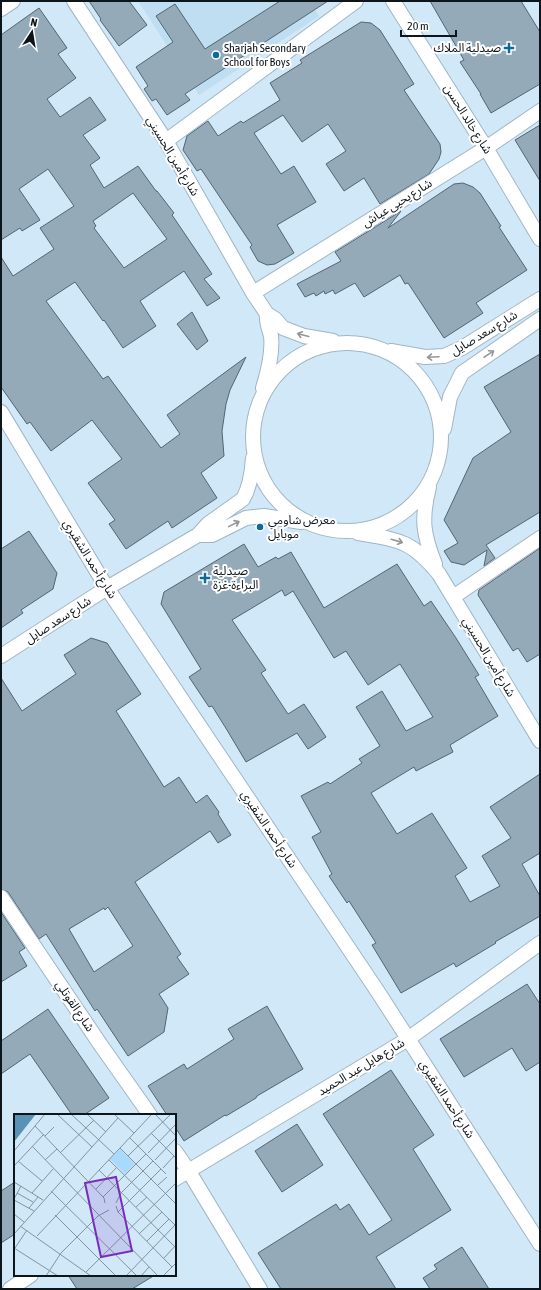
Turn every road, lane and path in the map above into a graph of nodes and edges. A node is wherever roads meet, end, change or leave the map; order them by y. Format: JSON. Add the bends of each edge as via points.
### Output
{"nodes":[{"id":1,"x":13,"y":1,"type":"edge"},
{"id":2,"x":74,"y":1,"type":"edge"},
{"id":3,"x":356,"y":1,"type":"edge"},
{"id":4,"x":393,"y":1,"type":"edge"},
{"id":5,"x":1,"y":10,"type":"edge"},
{"id":6,"x":540,"y":111,"type":"edge"},
{"id":7,"x":166,"y":140,"type":"junction"},
{"id":8,"x":486,"y":148,"type":"junction"},
{"id":9,"x":540,"y":239,"type":"edge"},
{"id":10,"x":253,"y":294,"type":"junction"},
{"id":11,"x":540,"y":299,"type":"edge"},
{"id":12,"x":267,"y":314,"type":"junction"},
{"id":13,"x":540,"y":319,"type":"edge"},
{"id":14,"x":355,"y":344,"type":"junction"},
{"id":15,"x":378,"y":349,"type":"junction"},
{"id":16,"x":258,"y":406,"type":"junction"},
{"id":17,"x":1,"y":412,"type":"edge"},
{"id":18,"x":441,"y":445,"type":"junction"},
{"id":19,"x":254,"y":450,"type":"junction"},
{"id":20,"x":430,"y":480,"type":"junction"},
{"id":21,"x":310,"y":524,"type":"junction"},
{"id":22,"x":345,"y":531,"type":"junction"},
{"id":23,"x":198,"y":535,"type":"junction"},
{"id":24,"x":540,"y":538,"type":"edge"},
{"id":25,"x":439,"y":574,"type":"junction"},
{"id":26,"x":107,"y":588,"type":"junction"},
{"id":27,"x":453,"y":597,"type":"junction"},
{"id":28,"x":1,"y":656,"type":"edge"},
{"id":29,"x":540,"y":741,"type":"edge"},
{"id":30,"x":1,"y":897,"type":"edge"},
{"id":31,"x":540,"y":943,"type":"edge"},
{"id":32,"x":408,"y":1039,"type":"junction"},
{"id":33,"x":149,"y":1114,"type":"edge"},
{"id":34,"x":176,"y":1152,"type":"edge"},
{"id":35,"x":188,"y":1170,"type":"junction"},
{"id":36,"x":176,"y":1178,"type":"edge"},
{"id":37,"x":540,"y":1244,"type":"edge"},
{"id":38,"x":29,"y":1276,"type":"edge"},
{"id":39,"x":10,"y":1289,"type":"edge"},
{"id":40,"x":260,"y":1289,"type":"edge"}],
"edges":[{"from":1,"to":5,"type":"street"},
{"from":2,"to":7,"type":"street","name":"شارع أمين الحسيني"},
{"from":3,"to":7,"type":"street"},
{"from":4,"to":8,"type":"street","name":"شارع خالد الحسن"},
{"from":6,"to":8,"type":"street","name":"شارع يحيى عياش"},
{"from":7,"to":10,"type":"street","name":"شارع أمين الحسيني"},
{"from":8,"to":9,"type":"street","name":"شارع خالد الحسن"},
{"from":8,"to":10,"type":"street","name":"شارع يحيى عياش"},
{"from":10,"to":12,"type":"street","name":"شارع أمين الحسيني"},
{"from":11,"to":15,"type":"street","name":"شارع سعد صايل","one_way":true,"via":[[462,348],[444,356],[425,357]]},
{"from":14,"to":12,"type":"street","name":"شارع أمين الحسيني","one_way":true,"via":[[293,332],[283,328]]},
{"from":12,"to":16,"type":"street","name":"شارع أمين الحسيني","via":[[266,321],[271,335],[270,358]]},
{"from":18,"to":13,"type":"street","name":"شارع سعد صايل","one_way":true,"via":[[450,396],[462,373]]},
{"from":14,"to":15,"type":"street"},
{"from":14,"to":16,"type":"street","via":[[318,348],[292,359],[273,379]]},
{"from":15,"to":18,"type":"street","via":[[399,359],[426,386],[438,414]]},
{"from":16,"to":19,"type":"street","via":[[254,422]]},
{"from":17,"to":26,"type":"street","name":"شارع أحمد الشقيري"},
{"from":18,"to":20,"type":"street"},
{"from":19,"to":21,"type":"street","via":[[258,468],[271,493],[290,512]]},
{"from":19,"to":23,"type":"street","name":"شارع سعد صايل","via":[[252,472],[243,499],[208,524]]},
{"from":20,"to":22,"type":"street","via":[[416,502],[393,519],[369,529]]},
{"from":20,"to":25,"type":"street","name":"شارع أمين الحسيني","via":[[424,513],[424,533]]},
{"from":21,"to":22,"type":"street"},
{"from":23,"to":21,"type":"street","name":"شارع سعد صايل","one_way":true,"via":[[212,535],[246,518],[264,516]]},
{"from":22,"to":25,"type":"street","name":"شارع أمين الحسيني","one_way":true,"via":[[396,540],[410,546],[427,559]]},
{"from":23,"to":26,"type":"street","name":"شارع سعد صايل"},
{"from":24,"to":27,"type":"street"},
{"from":25,"to":27,"type":"street","name":"شارع أمين الحسيني"},
{"from":26,"to":28,"type":"street","name":"شارع سعد صايل"},
{"from":26,"to":32,"type":"street","name":"شارع أحمد الشقيري"},
{"from":27,"to":29,"type":"street","name":"شارع أمين الحسيني"},
{"from":30,"to":33,"type":"street","name":"شارع القوتلي"},
{"from":31,"to":32,"type":"street","name":"شارع هايل عبد الحميد"},
{"from":32,"to":35,"type":"street","name":"شارع هايل عبد الحميد"},
{"from":32,"to":37,"type":"street","name":"شارع أحمد الشقيري"},
{"from":34,"to":35,"type":"street"},
{"from":35,"to":36,"type":"street","name":"شارع هايل عبد الحميد"},
{"from":35,"to":40,"type":"street"},
{"from":38,"to":39,"type":"street"}]}
